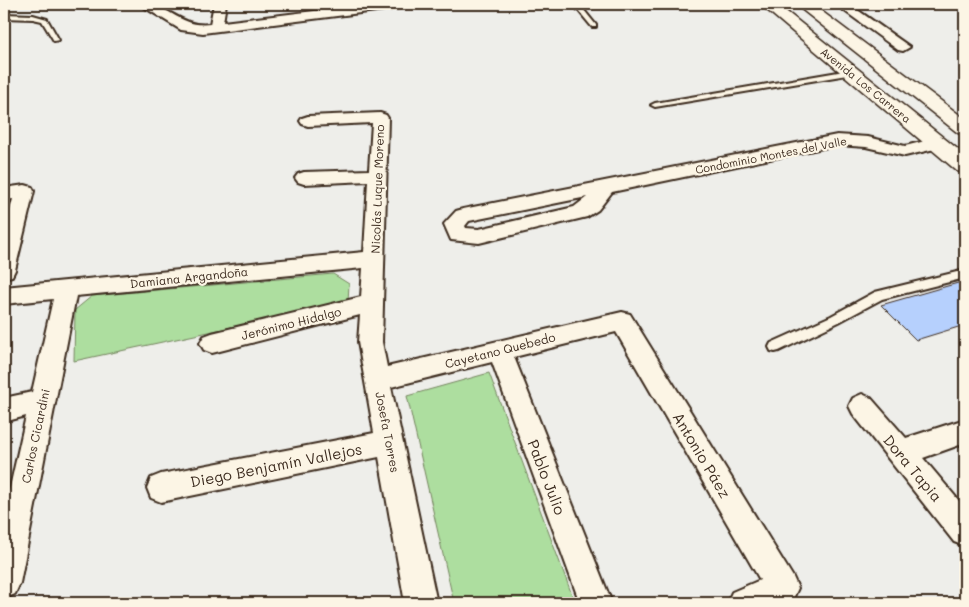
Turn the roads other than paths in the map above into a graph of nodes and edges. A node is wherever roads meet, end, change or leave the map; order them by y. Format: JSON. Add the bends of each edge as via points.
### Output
{"nodes":[{"id":1,"x":145,"y":4,"type":"edge"},
{"id":2,"x":220,"y":4,"type":"edge"},
{"id":3,"x":400,"y":4,"type":"edge"},
{"id":4,"x":576,"y":4,"type":"edge"},
{"id":5,"x":768,"y":4,"type":"edge"},
{"id":6,"x":803,"y":4,"type":"edge"},
{"id":7,"x":841,"y":4,"type":"edge"},
{"id":8,"x":378,"y":5,"type":"edge"},
{"id":9,"x":4,"y":16,"type":"edge"},
{"id":10,"x":216,"y":26,"type":"junction"},
{"id":11,"x":594,"y":26,"type":"dead end"},
{"id":12,"x":56,"y":40,"type":"dead end"},
{"id":13,"x":903,"y":47,"type":"dead end"},
{"id":14,"x":850,"y":72,"type":"junction"},
{"id":15,"x":655,"y":105,"type":"dead end"},
{"id":16,"x":308,"y":121,"type":"dead end"},
{"id":17,"x":965,"y":129,"type":"edge"},
{"id":18,"x":937,"y":143,"type":"junction"},
{"id":19,"x":965,"y":166,"type":"edge"},
{"id":20,"x":378,"y":175,"type":"junction"},
{"id":21,"x":304,"y":178,"type":"dead end"},
{"id":22,"x":606,"y":187,"type":"junction"},
{"id":23,"x":4,"y":194,"type":"edge"},
{"id":24,"x":374,"y":259,"type":"junction"},
{"id":25,"x":4,"y":270,"type":"edge"},
{"id":26,"x":965,"y":274,"type":"edge"},
{"id":27,"x":66,"y":289,"type":"junction"},
{"id":28,"x":4,"y":295,"type":"edge"},
{"id":29,"x":371,"y":303,"type":"junction"},
{"id":30,"x":622,"y":320,"type":"joint"},
{"id":31,"x":212,"y":343,"type":"dead end"},
{"id":32,"x":775,"y":347,"type":"dead end"},
{"id":33,"x":499,"y":350,"type":"junction"},
{"id":34,"x":378,"y":380,"type":"junction"},
{"id":35,"x":42,"y":402,"type":"junction"},
{"id":36,"x":862,"y":406,"type":"dead end"},
{"id":37,"x":4,"y":410,"type":"edge"},
{"id":38,"x":965,"y":431,"type":"edge"},
{"id":39,"x":391,"y":442,"type":"junction"},
{"id":40,"x":901,"y":453,"type":"junction"},
{"id":41,"x":161,"y":488,"type":"dead end"},
{"id":42,"x":965,"y":529,"type":"edge"},
{"id":43,"x":4,"y":583,"type":"edge"},
{"id":44,"x":422,"y":603,"type":"edge"},
{"id":45,"x":596,"y":603,"type":"edge"},
{"id":46,"x":743,"y":603,"type":"edge"}],
"edges":[{"from":1,"to":10,"type":"street","via":[[186,27],[203,29]]},
{"from":2,"to":10,"type":"street"},
{"from":3,"to":8,"type":"street"},
{"from":4,"to":11,"type":"lane"},
{"from":5,"to":14,"type":"main road","name":"Avenida Los Carrera"},
{"from":6,"to":17,"type":"main road","name":"Avenida Los Carrera"},
{"from":7,"to":13,"type":"street"},
{"from":8,"to":10,"type":"street"},
{"from":9,"to":12,"type":"lane","via":[[45,20]]},
{"from":14,"to":15,"type":"lane"},
{"from":14,"to":18,"type":"main road","name":"Avenida Los Carrera"},
{"from":16,"to":20,"type":"street","name":"Nicolás Luque Moreno","via":[[380,118]]},
{"from":18,"to":19,"type":"main road","name":"Avenida Los Carrera"},
{"from":18,"to":22,"type":"street","name":"Condominio Montes del Valle","via":[[905,151],[868,142],[837,140]]},
{"from":20,"to":21,"type":"street"},
{"from":20,"to":24,"type":"street","name":"Nicolás Luque Moreno"},
{"from":22,"to":22,"type":"street","name":"Condominio Montes del Valle","via":[[463,216],[454,224],[458,234],[480,236],[507,230],[580,212],[591,205]]},
{"from":23,"to":25,"type":"street","via":[[25,191]]},
{"from":24,"to":27,"type":"street","name":"Damiana Argandoña"},
{"from":24,"to":29,"type":"street","name":"Josefa Torres"},
{"from":26,"to":32,"type":"lane","via":[[879,295]]},
{"from":27,"to":28,"type":"street","name":"Damiana Argandoña"},
{"from":27,"to":35,"type":"street","name":"Carlos Cicardini"},
{"from":29,"to":31,"type":"street","name":"Jerónimo Hidalgo"},
{"from":29,"to":34,"type":"street","name":"Josefa Torres","via":[[370,342]]},
{"from":30,"to":33,"type":"street","name":"Cayetano Quebedo"},
{"from":30,"to":46,"type":"street","name":"Antonio Páez","via":[[782,588]]},
{"from":33,"to":34,"type":"street","name":"Cayetano Quebedo"},
{"from":33,"to":45,"type":"street","name":"Pablo Julio"},
{"from":34,"to":39,"type":"street","name":"Josefa Torres"},
{"from":35,"to":37,"type":"street"},
{"from":35,"to":43,"type":"street","name":"Carlos Cicardini"},
{"from":36,"to":40,"type":"street","name":"Dora Tapia"},
{"from":38,"to":40,"type":"street"},
{"from":39,"to":41,"type":"street","name":"Diego Benjamín Vallejos"},
{"from":39,"to":44,"type":"street","name":"Josefa Torres"},
{"from":40,"to":42,"type":"street","name":"Dora Tapia"}]}
